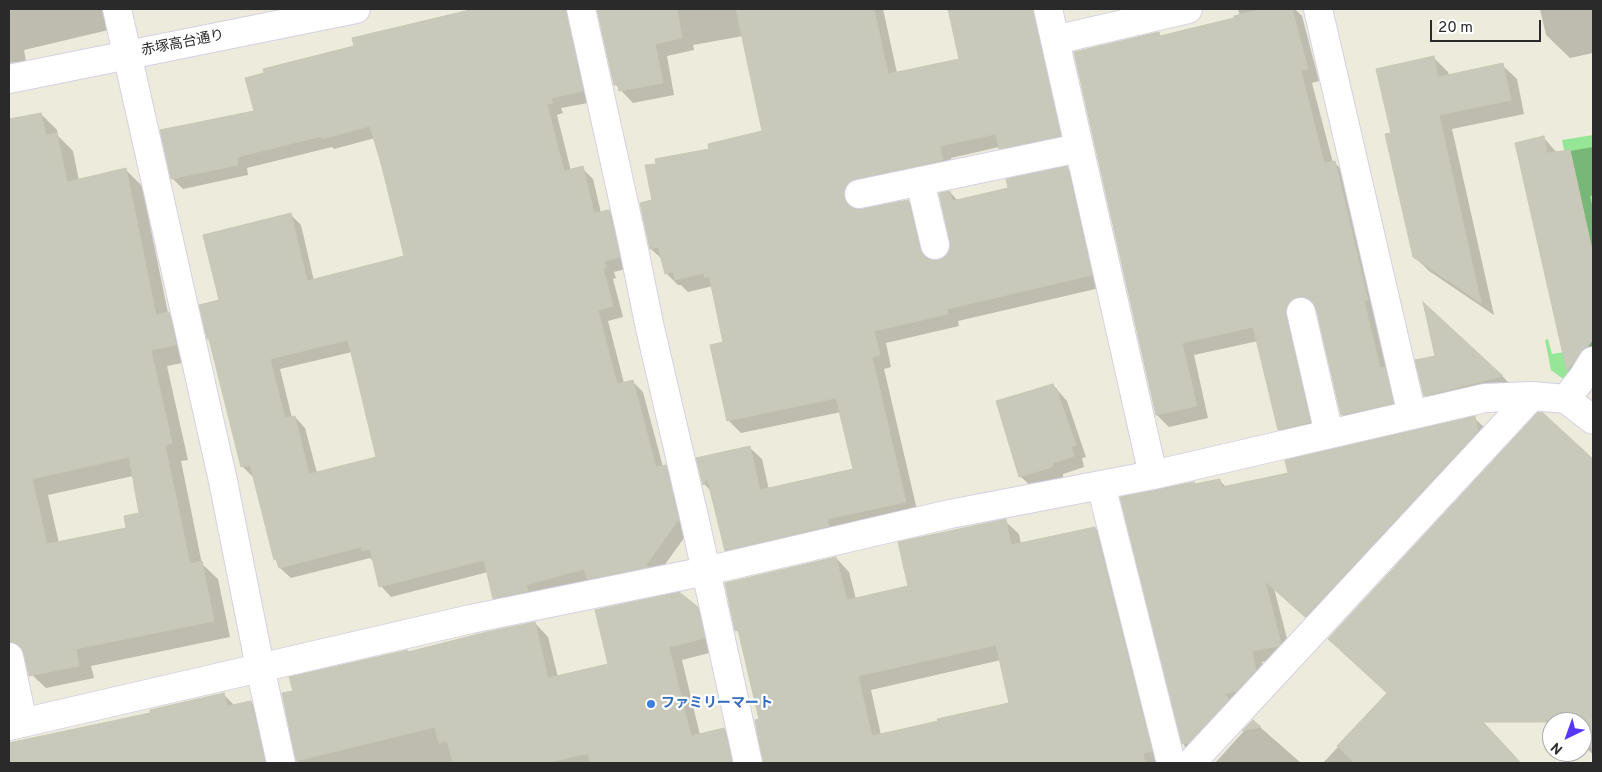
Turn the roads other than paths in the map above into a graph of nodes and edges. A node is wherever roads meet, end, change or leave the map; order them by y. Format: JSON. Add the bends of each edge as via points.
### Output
{"nodes":[{"id":1,"x":117,"y":9,"type":"edge"},
{"id":2,"x":356,"y":9,"type":"edge"},
{"id":3,"x":581,"y":9,"type":"edge"},
{"id":4,"x":1048,"y":9,"type":"edge"},
{"id":5,"x":1188,"y":9,"type":"edge"},
{"id":6,"x":1318,"y":9,"type":"edge"},
{"id":7,"x":1055,"y":40,"type":"junction"},
{"id":8,"x":127,"y":55,"type":"junction"},
{"id":9,"x":9,"y":79,"type":"edge"},
{"id":10,"x":1079,"y":148,"type":"junction"},
{"id":11,"x":920,"y":181,"type":"junction"},
{"id":12,"x":859,"y":194,"type":"dead end"},
{"id":13,"x":936,"y":244,"type":"dead end"},
{"id":14,"x":1301,"y":312,"type":"dead end"},
{"id":15,"x":1593,"y":361,"type":"edge"},
{"id":16,"x":1532,"y":396,"type":"junction"},
{"id":17,"x":1566,"y":399,"type":"junction"},
{"id":18,"x":1412,"y":414,"type":"junction"},
{"id":19,"x":1593,"y":420,"type":"edge"},
{"id":20,"x":1329,"y":434,"type":"junction"},
{"id":21,"x":1153,"y":475,"type":"junction"},
{"id":22,"x":1101,"y":485,"type":"junction"},
{"id":23,"x":706,"y":571,"type":"junction"},
{"id":24,"x":9,"y":657,"type":"edge"},
{"id":25,"x":260,"y":667,"type":"junction"},
{"id":26,"x":16,"y":725,"type":"edge"},
{"id":27,"x":281,"y":763,"type":"edge"},
{"id":28,"x":748,"y":763,"type":"edge"},
{"id":29,"x":1172,"y":763,"type":"edge"},
{"id":30,"x":1191,"y":763,"type":"edge"}],
"edges":[{"from":1,"to":8,"type":"street"},
{"from":2,"to":8,"type":"street","name":"赤塚高台通り"},
{"from":3,"to":23,"type":"street"},
{"from":4,"to":7,"type":"street"},
{"from":5,"to":7,"type":"street"},
{"from":6,"to":18,"type":"street"},
{"from":7,"to":10,"type":"street"},
{"from":8,"to":9,"type":"street","name":"赤塚高台通り"},
{"from":8,"to":25,"type":"street","via":[[223,481]]},
{"from":10,"to":11,"type":"street"},
{"from":10,"to":21,"type":"street"},
{"from":11,"to":12,"type":"street"},
{"from":11,"to":13,"type":"street"},
{"from":14,"to":20,"type":"street"},
{"from":15,"to":17,"type":"street"},
{"from":16,"to":17,"type":"street"},
{"from":16,"to":18,"type":"street","via":[[1485,398]]},
{"from":16,"to":30,"type":"street"},
{"from":17,"to":19,"type":"street"},
{"from":18,"to":20,"type":"street"},
{"from":20,"to":21,"type":"street"},
{"from":21,"to":22,"type":"street"},
{"from":22,"to":23,"type":"street","via":[[950,514]]},
{"from":22,"to":29,"type":"street"},
{"from":23,"to":25,"type":"street","via":[[471,619]]},
{"from":23,"to":28,"type":"street"},
{"from":24,"to":26,"type":"street"},
{"from":25,"to":26,"type":"street"},
{"from":25,"to":27,"type":"street"}]}
